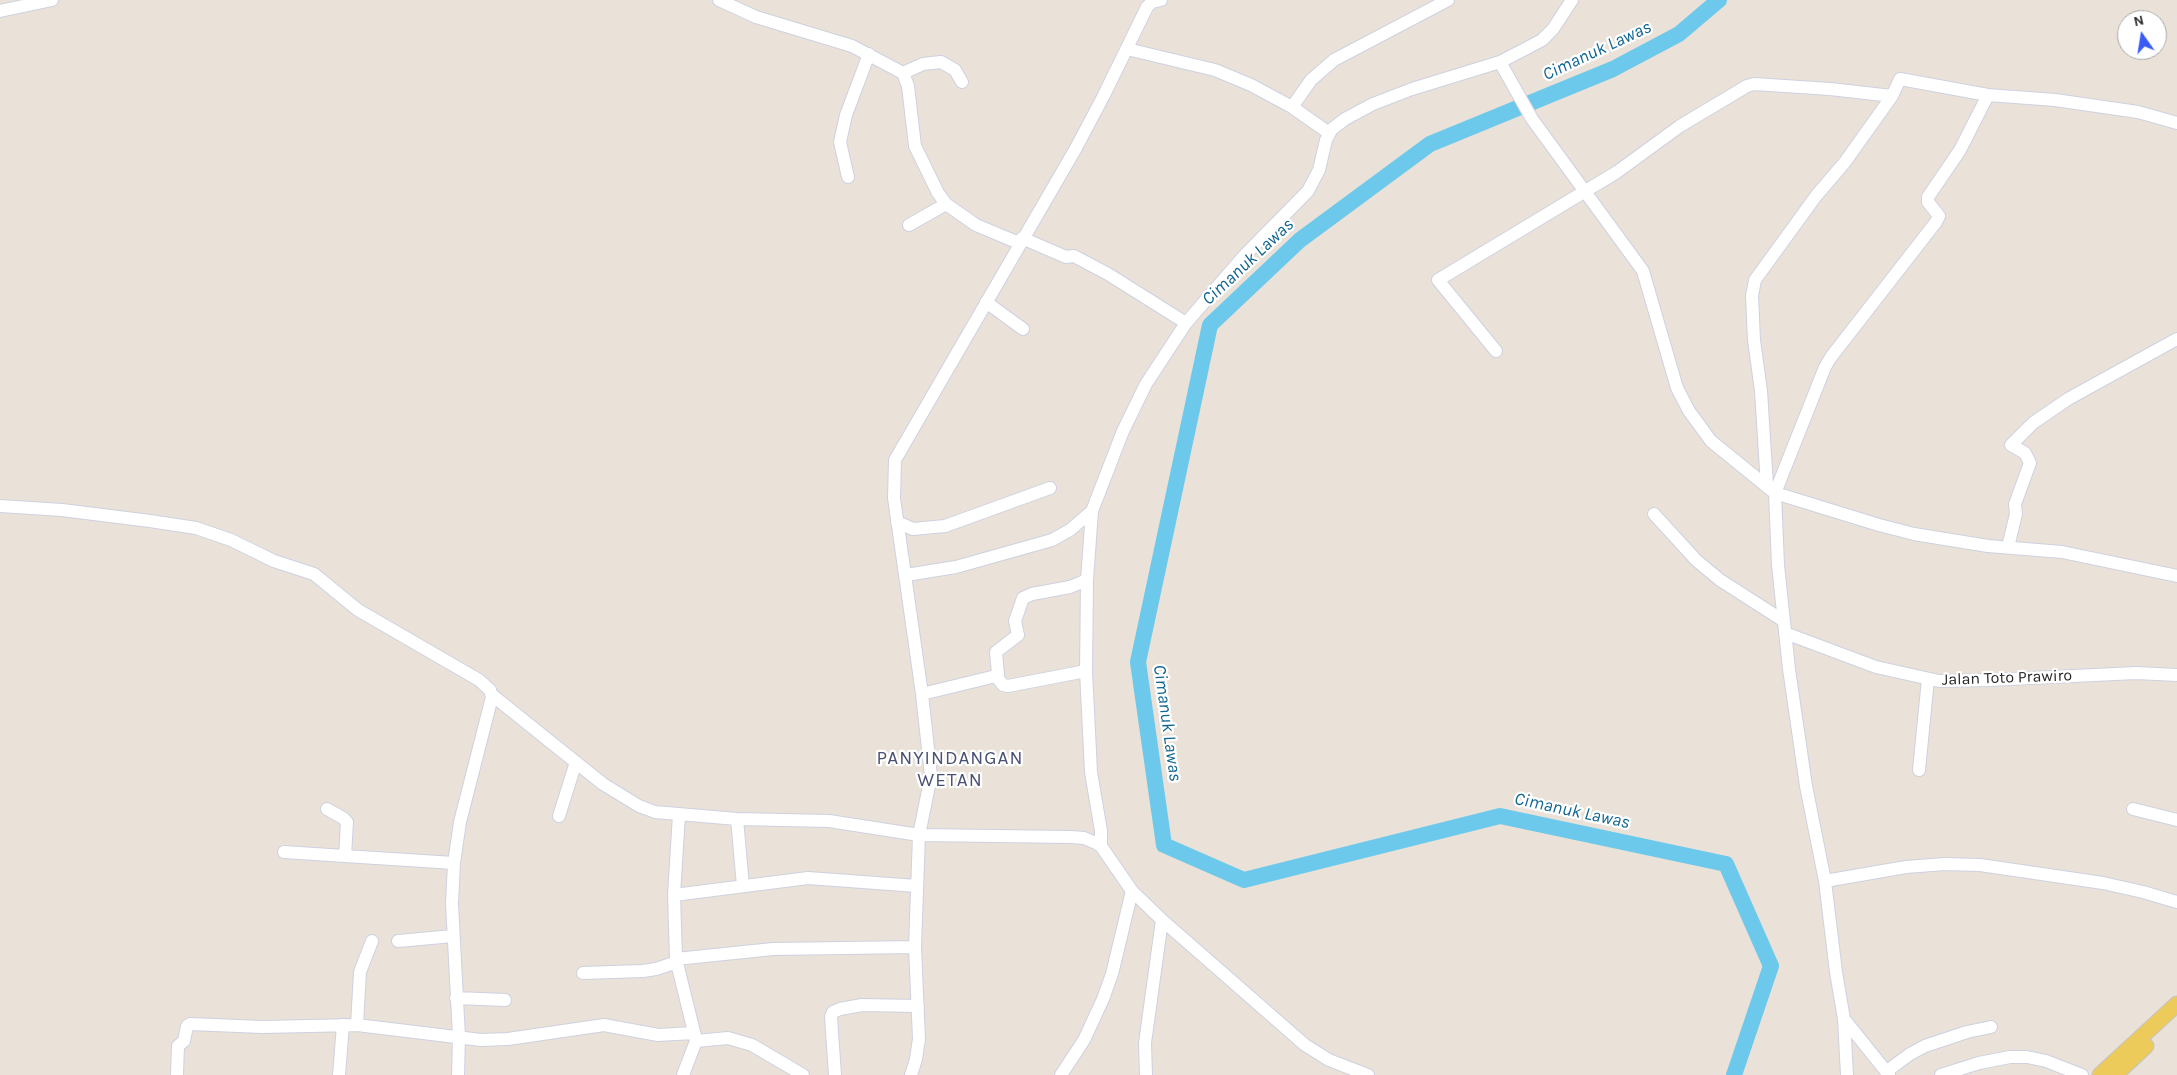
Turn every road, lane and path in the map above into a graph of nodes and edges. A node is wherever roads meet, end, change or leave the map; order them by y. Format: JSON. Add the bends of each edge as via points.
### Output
{"nodes":[{"id":1,"x":52,"y":0,"type":"edge"},
{"id":2,"x":719,"y":0,"type":"edge"},
{"id":3,"x":1161,"y":0,"type":"edge"},
{"id":4,"x":1448,"y":0,"type":"edge"},
{"id":5,"x":1572,"y":0,"type":"edge"},
{"id":6,"x":0,"y":11,"type":"edge"},
{"id":7,"x":1127,"y":49,"type":"junction"},
{"id":8,"x":869,"y":54,"type":"junction"},
{"id":9,"x":1500,"y":62,"type":"junction"},
{"id":10,"x":903,"y":73,"type":"junction"},
{"id":11,"x":962,"y":82,"type":"dead end"},
{"id":12,"x":1988,"y":95,"type":"junction"},
{"id":13,"x":1892,"y":96,"type":"junction"},
{"id":14,"x":1292,"y":107,"type":"junction"},
{"id":15,"x":2177,"y":124,"type":"edge"},
{"id":16,"x":1329,"y":133,"type":"junction"},
{"id":17,"x":848,"y":177,"type":"dead end"},
{"id":18,"x":1585,"y":191,"type":"junction"},
{"id":19,"x":946,"y":204,"type":"junction"},
{"id":20,"x":909,"y":225,"type":"dead end"},
{"id":21,"x":1021,"y":240,"type":"junction"},
{"id":22,"x":986,"y":302,"type":"junction"},
{"id":23,"x":1186,"y":323,"type":"junction"},
{"id":24,"x":1023,"y":329,"type":"dead end"},
{"id":25,"x":2177,"y":339,"type":"edge"},
{"id":26,"x":1496,"y":351,"type":"dead end"},
{"id":27,"x":1050,"y":488,"type":"dead end"},
{"id":28,"x":1771,"y":489,"type":"junction"},
{"id":29,"x":0,"y":506,"type":"edge"},
{"id":30,"x":1092,"y":510,"type":"junction"},
{"id":31,"x":1654,"y":514,"type":"dead end"},
{"id":32,"x":897,"y":522,"type":"junction"},
{"id":33,"x":2008,"y":547,"type":"junction"},
{"id":34,"x":906,"y":575,"type":"junction"},
{"id":35,"x":2177,"y":576,"type":"edge"},
{"id":36,"x":1087,"y":580,"type":"junction"},
{"id":37,"x":1785,"y":627,"type":"junction"},
{"id":38,"x":1086,"y":671,"type":"junction"},
{"id":39,"x":2177,"y":675,"type":"edge"},
{"id":40,"x":996,"y":676,"type":"junction"},
{"id":41,"x":1928,"y":679,"type":"junction"},
{"id":42,"x":922,"y":694,"type":"junction"},
{"id":43,"x":492,"y":695,"type":"junction"},
{"id":44,"x":576,"y":762,"type":"junction"},
{"id":45,"x":1919,"y":770,"type":"dead end"},
{"id":46,"x":328,"y":809,"type":"dead end"},
{"id":47,"x":2132,"y":809,"type":"dead end"},
{"id":48,"x":679,"y":815,"type":"junction"},
{"id":49,"x":559,"y":816,"type":"dead end"},
{"id":50,"x":737,"y":819,"type":"junction"},
{"id":51,"x":2177,"y":820,"type":"edge"},
{"id":52,"x":919,"y":834,"type":"junction"},
{"id":53,"x":1101,"y":846,"type":"junction"},
{"id":54,"x":284,"y":852,"type":"dead end"},
{"id":55,"x":345,"y":856,"type":"junction"},
{"id":56,"x":454,"y":863,"type":"junction"},
{"id":57,"x":1826,"y":881,"type":"junction"},
{"id":58,"x":743,"y":886,"type":"junction"},
{"id":59,"x":917,"y":886,"type":"junction"},
{"id":60,"x":1132,"y":891,"type":"junction"},
{"id":61,"x":674,"y":894,"type":"junction"},
{"id":62,"x":2177,"y":902,"type":"edge"},
{"id":63,"x":1162,"y":920,"type":"junction"},
{"id":64,"x":454,"y":936,"type":"junction"},
{"id":65,"x":372,"y":941,"type":"dead end"},
{"id":66,"x":398,"y":941,"type":"dead end"},
{"id":67,"x":915,"y":948,"type":"junction"},
{"id":68,"x":676,"y":960,"type":"junction"},
{"id":69,"x":583,"y":974,"type":"dead end"},
{"id":70,"x":456,"y":998,"type":"junction"},
{"id":71,"x":505,"y":1000,"type":"dead end"},
{"id":72,"x":2177,"y":1004,"type":"edge"},
{"id":73,"x":918,"y":1006,"type":"junction"},
{"id":74,"x":2177,"y":1018,"type":"edge"},
{"id":75,"x":1844,"y":1019,"type":"junction"},
{"id":76,"x":343,"y":1025,"type":"junction"},
{"id":77,"x":357,"y":1025,"type":"junction"},
{"id":78,"x":1991,"y":1026,"type":"dead end"},
{"id":79,"x":460,"y":1037,"type":"junction"},
{"id":80,"x":695,"y":1037,"type":"junction"},
{"id":81,"x":1888,"y":1073,"type":"edge"},
{"id":82,"x":177,"y":1075,"type":"edge"},
{"id":83,"x":339,"y":1075,"type":"edge"},
{"id":84,"x":458,"y":1075,"type":"edge"},
{"id":85,"x":684,"y":1075,"type":"edge"},
{"id":86,"x":803,"y":1075,"type":"edge"},
{"id":87,"x":835,"y":1075,"type":"edge"},
{"id":88,"x":911,"y":1075,"type":"edge"},
{"id":89,"x":1061,"y":1075,"type":"edge"},
{"id":90,"x":1146,"y":1075,"type":"edge"},
{"id":91,"x":1368,"y":1075,"type":"edge"},
{"id":92,"x":1847,"y":1075,"type":"edge"},
{"id":93,"x":1941,"y":1075,"type":"edge"},
{"id":94,"x":2082,"y":1075,"type":"edge"},
{"id":95,"x":2100,"y":1075,"type":"edge"},
{"id":96,"x":2115,"y":1075,"type":"edge"}],
"edges":[{"from":1,"to":6,"type":"street"},
{"from":2,"to":8,"type":"street","via":[[756,17]]},
{"from":3,"to":7,"type":"street","via":[[1149,4]]},
{"from":4,"to":14,"type":"street","via":[[1334,60],[1311,80]]},
{"from":5,"to":9,"type":"street","via":[[1542,40]]},
{"from":7,"to":14,"type":"street","via":[[1215,70]]},
{"from":7,"to":21,"type":"street","via":[[1076,148]]},
{"from":8,"to":10,"type":"street"},
{"from":8,"to":17,"type":"street","via":[[840,138]]},
{"from":9,"to":16,"type":"street","via":[[1372,104],[1346,118]]},
{"from":9,"to":18,"type":"street","via":[[1532,119]]},
{"from":10,"to":11,"type":"street","via":[[923,64],[941,62],[955,70]]},
{"from":10,"to":19,"type":"street","via":[[908,86],[915,146]]},
{"from":12,"to":13,"type":"street","via":[[1900,79]]},
{"from":12,"to":15,"type":"street","via":[[2055,100],[2138,112]]},
{"from":12,"to":28,"type":"street","via":[[1960,150],[1928,197],[1928,202],[1939,216],[1936,222],[1825,367]]},
{"from":13,"to":18,"type":"street","via":[[1830,89],[1747,86],[1680,126]]},
{"from":13,"to":28,"type":"street","via":[[1755,280],[1752,296],[1754,340]]},
{"from":14,"to":16,"type":"street"},
{"from":16,"to":23,"type":"street","via":[[1321,165],[1308,190],[1244,256]]},
{"from":18,"to":26,"type":"street","via":[[1438,280]]},
{"from":18,"to":28,"type":"street","via":[[1643,271],[1677,388],[1689,412],[1711,441]]},
{"from":19,"to":20,"type":"street"},
{"from":19,"to":21,"type":"street","via":[[976,225]]},
{"from":21,"to":22,"type":"street"},
{"from":21,"to":23,"type":"street","via":[[1066,257],[1074,256]]},
{"from":22,"to":24,"type":"street"},
{"from":22,"to":32,"type":"street","via":[[897,455],[893,479]]},
{"from":23,"to":30,"type":"street","via":[[1146,384],[1123,431]]},
{"from":25,"to":33,"type":"street","via":[[2033,422],[2011,445],[2025,453],[2030,463],[2015,504],[2016,514]]},
{"from":27,"to":32,"type":"street","via":[[945,526],[913,529]]},
{"from":28,"to":33,"type":"street","via":[[1914,534]]},
{"from":28,"to":37,"type":"street"},
{"from":29,"to":43,"type":"street","via":[[150,521],[196,528],[231,540],[274,561],[314,574],[358,610],[479,680]]},
{"from":30,"to":34,"type":"street","via":[[1070,530],[1052,540],[956,566]]},
{"from":30,"to":36,"type":"street"},
{"from":31,"to":37,"type":"street","name":"Jalan Toto Prawiro","via":[[1696,560]]},
{"from":32,"to":34,"type":"street"},
{"from":33,"to":35,"type":"street","via":[[2062,552]]},
{"from":34,"to":42,"type":"street"},
{"from":36,"to":38,"type":"street"},
{"from":36,"to":40,"type":"street","via":[[1022,598],[1015,621],[1018,635],[996,652]]},
{"from":37,"to":41,"type":"street","name":"Jalan Toto Prawiro","via":[[1876,667]]},
{"from":37,"to":57,"type":"street","via":[[1806,786]]},
{"from":38,"to":40,"type":"street","via":[[1008,686]]},
{"from":38,"to":53,"type":"street","via":[[1091,772],[1102,832]]},
{"from":39,"to":41,"type":"street","name":"Jalan Toto Prawiro","via":[[2136,673],[1990,680]]},
{"from":40,"to":42,"type":"street"},
{"from":41,"to":45,"type":"street"},
{"from":42,"to":52,"type":"street","via":[[931,776]]},
{"from":43,"to":44,"type":"street"},
{"from":43,"to":56,"type":"street","via":[[460,822]]},
{"from":44,"to":48,"type":"street","via":[[603,784],[639,806],[654,812]]},
{"from":44,"to":49,"type":"street"},
{"from":46,"to":55,"type":"street","via":[[346,822]]},
{"from":47,"to":51,"type":"street"},
{"from":48,"to":50,"type":"street"},
{"from":48,"to":61,"type":"street"},
{"from":50,"to":52,"type":"street","via":[[829,821]]},
{"from":50,"to":58,"type":"street"},
{"from":52,"to":53,"type":"street","via":[[1071,837],[1084,838]]},
{"from":52,"to":59,"type":"street"},
{"from":53,"to":60,"type":"street"},
{"from":54,"to":55,"type":"street"},
{"from":55,"to":56,"type":"street"},
{"from":56,"to":64,"type":"street"},
{"from":57,"to":62,"type":"street","via":[[1906,867],[1980,865],[2103,883]]},
{"from":57,"to":75,"type":"street"},
{"from":58,"to":59,"type":"street","via":[[808,878]]},
{"from":58,"to":61,"type":"street"},
{"from":59,"to":67,"type":"street"},
{"from":60,"to":63,"type":"street"},
{"from":60,"to":89,"type":"street","via":[[1103,1000],[1084,1040]]},
{"from":61,"to":68,"type":"street"},
{"from":63,"to":90,"type":"street","via":[[1145,1043]]},
{"from":63,"to":91,"type":"street","via":[[1305,1045],[1329,1060]]},
{"from":64,"to":66,"type":"street"},
{"from":64,"to":70,"type":"street"},
{"from":65,"to":77,"type":"street","via":[[360,972]]},
{"from":67,"to":68,"type":"street","via":[[773,949]]},
{"from":67,"to":73,"type":"street"},
{"from":68,"to":69,"type":"street","via":[[643,971]]},
{"from":68,"to":80,"type":"street"},
{"from":70,"to":71,"type":"street"},
{"from":70,"to":79,"type":"street"},
{"from":72,"to":95,"type":"main road"},
{"from":73,"to":87,"type":"street","via":[[862,1005],[833,1012]]},
{"from":73,"to":88,"type":"street","via":[[919,1038]]},
{"from":74,"to":96,"type":"main road"},
{"from":75,"to":81,"type":"street"},
{"from":75,"to":92,"type":"street"},
{"from":76,"to":77,"type":"street"},
{"from":76,"to":82,"type":"street","via":[[262,1027],[190,1024],[186,1027],[184,1041],[178,1047]]},
{"from":76,"to":83,"type":"street"},
{"from":77,"to":79,"type":"street"},
{"from":78,"to":81,"type":"street","via":[[1925,1046]]},
{"from":79,"to":80,"type":"street","via":[[508,1039],[604,1024],[658,1035]]},
{"from":79,"to":84,"type":"street"},
{"from":80,"to":85,"type":"street"},
{"from":80,"to":86,"type":"street","via":[[740,1041]]},
{"from":93,"to":94,"type":"street","via":[[2010,1057],[2046,1061]]}]}
